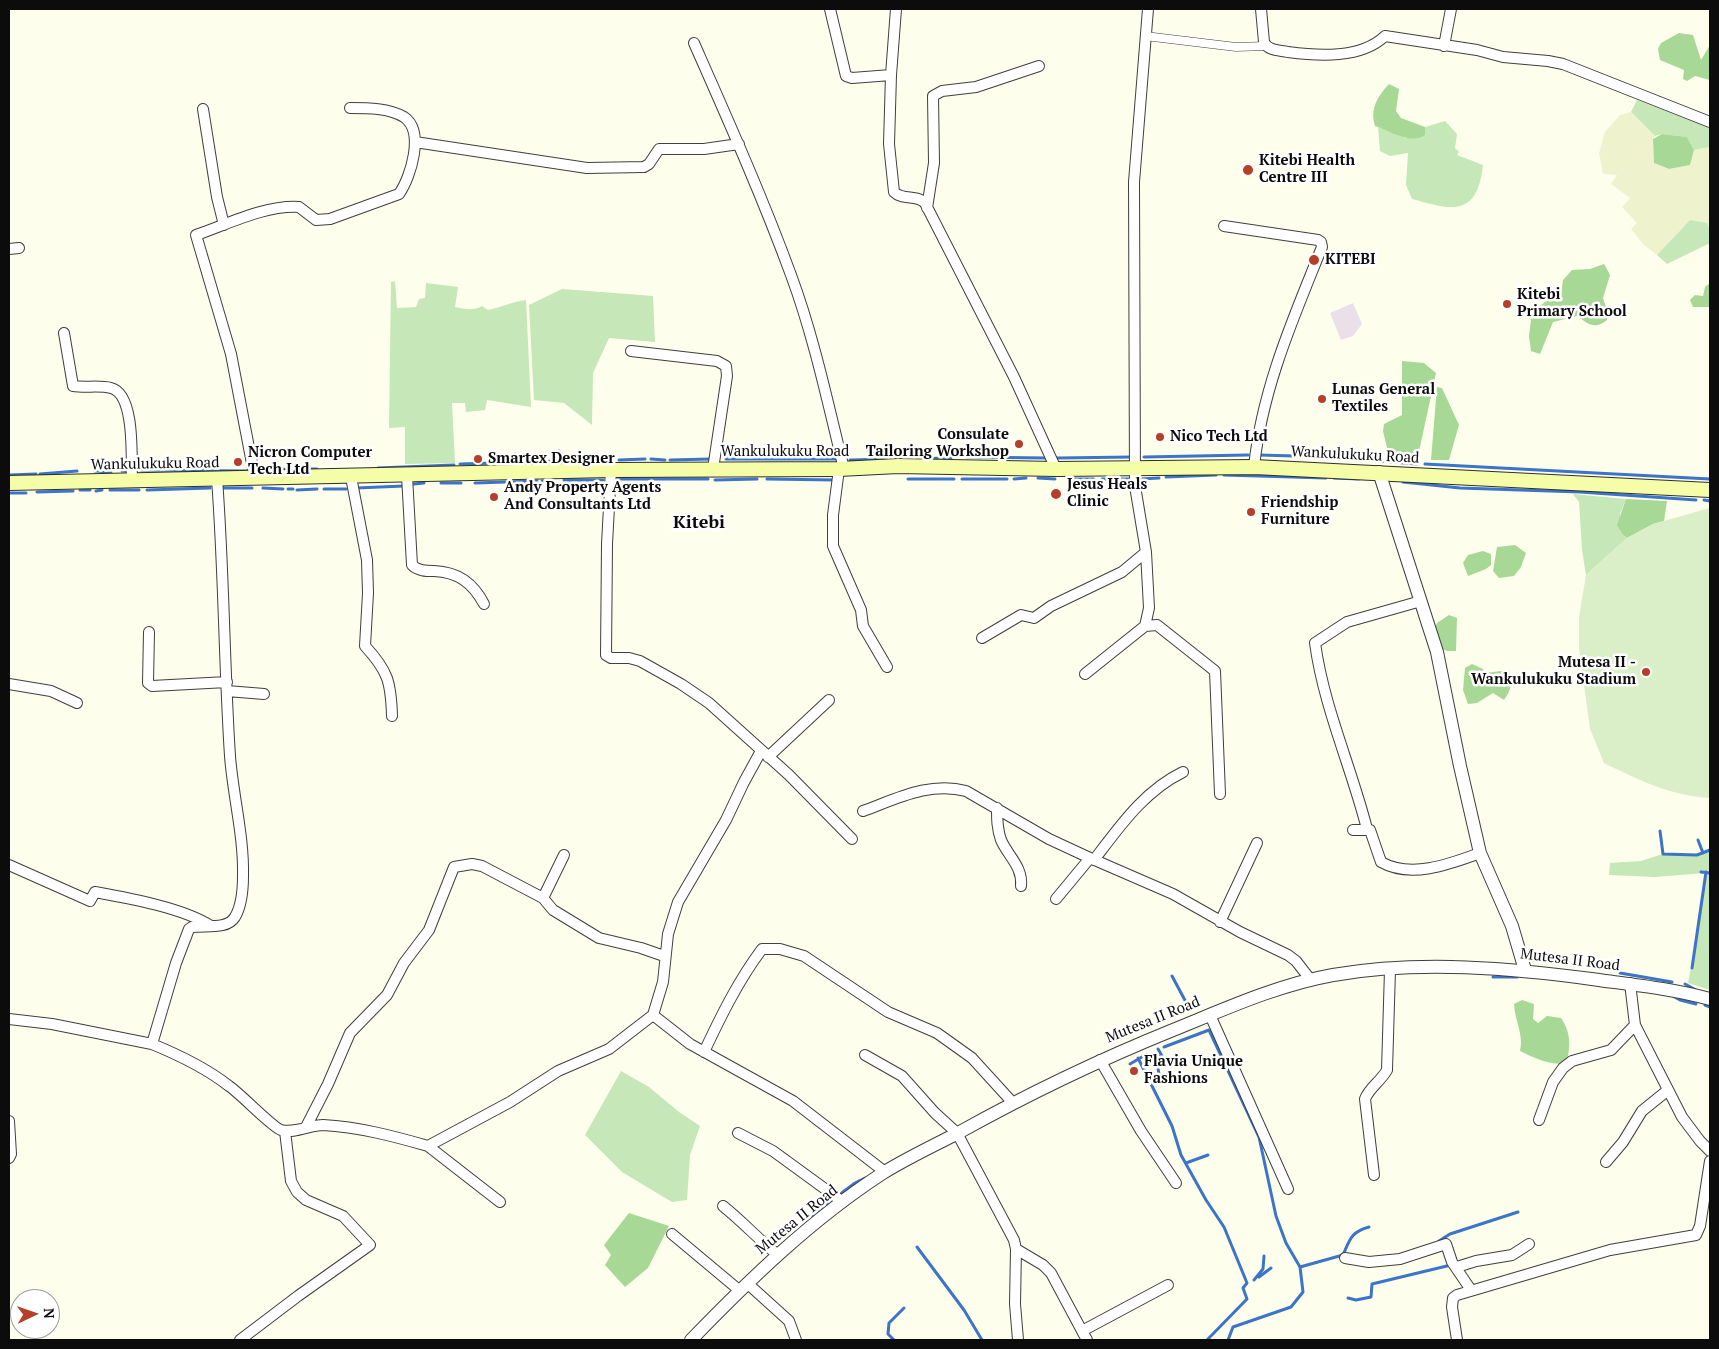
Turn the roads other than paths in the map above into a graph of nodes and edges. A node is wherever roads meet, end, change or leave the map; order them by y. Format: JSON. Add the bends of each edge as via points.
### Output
{"nodes":[{"id":1,"x":830,"y":9,"type":"edge"},
{"id":2,"x":896,"y":9,"type":"edge"},
{"id":3,"x":1148,"y":9,"type":"edge"},
{"id":4,"x":1261,"y":9,"type":"edge"},
{"id":5,"x":1451,"y":9,"type":"edge"},
{"id":6,"x":1145,"y":36,"type":"junction"},
{"id":7,"x":694,"y":43,"type":"dead end"},
{"id":8,"x":1266,"y":46,"type":"junction"},
{"id":9,"x":1444,"y":46,"type":"junction"},
{"id":10,"x":1039,"y":66,"type":"dead end"},
{"id":11,"x":891,"y":76,"type":"junction"},
{"id":12,"x":203,"y":108,"type":"dead end"},
{"id":13,"x":350,"y":108,"type":"dead end"},
{"id":14,"x":1710,"y":122,"type":"edge"},
{"id":15,"x":415,"y":142,"type":"junction"},
{"id":16,"x":739,"y":144,"type":"junction"},
{"id":17,"x":927,"y":208,"type":"junction"},
{"id":18,"x":224,"y":225,"type":"junction"},
{"id":19,"x":1224,"y":226,"type":"dead end"},
{"id":20,"x":64,"y":333,"type":"dead end"},
{"id":21,"x":631,"y":351,"type":"dead end"},
{"id":22,"x":1254,"y":467,"type":"junction"},
{"id":23,"x":1136,"y":468,"type":"junction"},
{"id":24,"x":713,"y":469,"type":"junction"},
{"id":25,"x":842,"y":469,"type":"junction"},
{"id":26,"x":1056,"y":469,"type":"junction"},
{"id":27,"x":611,"y":470,"type":"junction"},
{"id":28,"x":1379,"y":472,"type":"junction"},
{"id":29,"x":407,"y":476,"type":"junction"},
{"id":30,"x":350,"y":477,"type":"junction"},
{"id":31,"x":217,"y":479,"type":"junction"},
{"id":32,"x":255,"y":479,"type":"junction"},
{"id":33,"x":132,"y":481,"type":"junction"},
{"id":34,"x":9,"y":483,"type":"edge"},
{"id":35,"x":1710,"y":490,"type":"edge"},
{"id":36,"x":1146,"y":552,"type":"junction"},
{"id":37,"x":1421,"y":601,"type":"junction"},
{"id":38,"x":484,"y":604,"type":"dead end"},
{"id":39,"x":1145,"y":626,"type":"junction"},
{"id":40,"x":149,"y":632,"type":"dead end"},
{"id":41,"x":982,"y":638,"type":"dead end"},
{"id":42,"x":887,"y":667,"type":"dead end"},
{"id":43,"x":1085,"y":674,"type":"dead end"},
{"id":44,"x":9,"y":684,"type":"edge"},
{"id":45,"x":227,"y":687,"type":"junction"},
{"id":46,"x":264,"y":694,"type":"dead end"},
{"id":47,"x":829,"y":700,"type":"dead end"},
{"id":48,"x":77,"y":703,"type":"dead end"},
{"id":49,"x":392,"y":716,"type":"dead end"},
{"id":50,"x":765,"y":754,"type":"junction"},
{"id":51,"x":1183,"y":772,"type":"dead end"},
{"id":52,"x":1220,"y":794,"type":"dead end"},
{"id":53,"x":997,"y":808,"type":"junction"},
{"id":54,"x":863,"y":811,"type":"dead end"},
{"id":55,"x":1367,"y":829,"type":"junction"},
{"id":56,"x":1353,"y":830,"type":"dead end"},
{"id":57,"x":852,"y":840,"type":"dead end"},
{"id":58,"x":1257,"y":843,"type":"dead end"},
{"id":59,"x":1480,"y":853,"type":"junction"},
{"id":60,"x":564,"y":855,"type":"dead end"},
{"id":61,"x":1092,"y":859,"type":"junction"},
{"id":62,"x":9,"y":865,"type":"edge"},
{"id":63,"x":1021,"y":886,"type":"dead end"},
{"id":64,"x":543,"y":898,"type":"junction"},
{"id":65,"x":1056,"y":899,"type":"dead end"},
{"id":66,"x":1220,"y":922,"type":"junction"},
{"id":67,"x":212,"y":926,"type":"junction"},
{"id":68,"x":664,"y":956,"type":"junction"},
{"id":69,"x":1390,"y":970,"type":"junction"},
{"id":70,"x":1525,"y":970,"type":"junction"},
{"id":71,"x":1310,"y":979,"type":"junction"},
{"id":72,"x":1630,"y":983,"type":"junction"},
{"id":73,"x":1710,"y":999,"type":"edge"},
{"id":74,"x":653,"y":1015,"type":"junction"},
{"id":75,"x":1210,"y":1015,"type":"junction"},
{"id":76,"x":9,"y":1019,"type":"edge"},
{"id":77,"x":1635,"y":1025,"type":"junction"},
{"id":78,"x":152,"y":1044,"type":"junction"},
{"id":79,"x":704,"y":1052,"type":"junction"},
{"id":80,"x":865,"y":1055,"type":"dead end"},
{"id":81,"x":1100,"y":1060,"type":"junction"},
{"id":82,"x":1668,"y":1090,"type":"junction"},
{"id":83,"x":1013,"y":1103,"type":"junction"},
{"id":84,"x":1539,"y":1120,"type":"dead end"},
{"id":85,"x":9,"y":1121,"type":"edge"},
{"id":86,"x":306,"y":1127,"type":"junction"},
{"id":87,"x":285,"y":1131,"type":"junction"},
{"id":88,"x":738,"y":1133,"type":"dead end"},
{"id":89,"x":957,"y":1133,"type":"junction"},
{"id":90,"x":428,"y":1146,"type":"junction"},
{"id":91,"x":1710,"y":1150,"type":"edge"},
{"id":92,"x":9,"y":1158,"type":"edge"},
{"id":93,"x":1710,"y":1161,"type":"edge"},
{"id":94,"x":1606,"y":1162,"type":"dead end"},
{"id":95,"x":885,"y":1172,"type":"junction"},
{"id":96,"x":1374,"y":1175,"type":"dead end"},
{"id":97,"x":1176,"y":1183,"type":"dead end"},
{"id":98,"x":1288,"y":1189,"type":"dead end"},
{"id":99,"x":500,"y":1202,"type":"dead end"},
{"id":100,"x":843,"y":1202,"type":"junction"},
{"id":101,"x":724,"y":1206,"type":"dead end"},
{"id":102,"x":672,"y":1234,"type":"dead end"},
{"id":103,"x":1528,"y":1244,"type":"dead end"},
{"id":104,"x":1016,"y":1249,"type":"junction"},
{"id":105,"x":778,"y":1255,"type":"junction"},
{"id":106,"x":1345,"y":1258,"type":"dead end"},
{"id":107,"x":1457,"y":1267,"type":"junction"},
{"id":108,"x":1168,"y":1285,"type":"dead end"},
{"id":109,"x":743,"y":1286,"type":"junction"},
{"id":110,"x":1471,"y":1290,"type":"junction"},
{"id":111,"x":1085,"y":1336,"type":"edge"},
{"id":112,"x":240,"y":1340,"type":"edge"},
{"id":113,"x":691,"y":1340,"type":"edge"},
{"id":114,"x":796,"y":1340,"type":"edge"},
{"id":115,"x":1018,"y":1340,"type":"edge"},
{"id":116,"x":1457,"y":1340,"type":"edge"}],
"edges":[{"from":1,"to":11,"type":"street","via":[[846,76]]},
{"from":2,"to":11,"type":"street"},
{"from":3,"to":6,"type":"street"},
{"from":4,"to":8,"type":"street"},
{"from":5,"to":9,"type":"street"},
{"from":6,"to":8,"type":"street","via":[[1236,47]]},
{"from":6,"to":23,"type":"street","via":[[1134,182]]},
{"from":7,"to":16,"type":"street"},
{"from":8,"to":9,"type":"street","via":[[1308,55],[1328,54],[1369,46],[1385,36]]},
{"from":9,"to":14,"type":"street","via":[[1562,64]]},
{"from":10,"to":17,"type":"street","via":[[976,87],[942,91],[933,96],[934,163]]},
{"from":11,"to":17,"type":"street","via":[[889,144],[893,188],[898,196],[920,199]]},
{"from":12,"to":18,"type":"street"},
{"from":13,"to":15,"type":"street","via":[[374,108],[405,118]]},
{"from":15,"to":16,"type":"street","via":[[587,168],[640,168],[649,164],[659,150]]},
{"from":15,"to":18,"type":"street","via":[[409,174],[396,196],[330,219],[313,220],[303,210],[293,207],[252,215]]},
{"from":16,"to":25,"type":"street","via":[[792,276],[830,406]]},
{"from":17,"to":26,"type":"street","via":[[1014,377]]},
{"from":18,"to":32,"type":"street","via":[[196,234],[231,354]]},
{"from":19,"to":22,"type":"street","via":[[1318,240],[1322,247],[1270,381]]},
{"from":20,"to":33,"type":"street","via":[[73,386],[114,388],[123,396],[130,424]]},
{"from":21,"to":24,"type":"street","via":[[717,362],[726,366]]},
{"from":22,"to":23,"type":"main road","name":"Wankulukuku Road"},
{"from":22,"to":28,"type":"main road","name":"Wankulukuku Road"},
{"from":23,"to":26,"type":"main road","name":"Wankulukuku Road"},
{"from":23,"to":36,"type":"street"},
{"from":24,"to":25,"type":"main road","name":"Wankulukuku Road"},
{"from":24,"to":27,"type":"main road","name":"Wankulukuku Road"},
{"from":25,"to":26,"type":"main road","name":"Wankulukuku Road","via":[[898,466]]},
{"from":25,"to":42,"type":"street","via":[[833,515],[833,546],[861,610],[863,626]]},
{"from":27,"to":29,"type":"main road","name":"Wankulukuku Road"},
{"from":27,"to":50,"type":"street","via":[[606,655],[640,661],[681,684],[708,703]]},
{"from":28,"to":35,"type":"main road","name":"Wankulukuku Road"},
{"from":28,"to":37,"type":"street"},
{"from":29,"to":30,"type":"main road","name":"Wankulukuku Road"},
{"from":29,"to":38,"type":"street","via":[[412,565],[420,570],[460,577],[474,588]]},
{"from":30,"to":32,"type":"main road","name":"Wankulukuku Road"},
{"from":30,"to":49,"type":"street","via":[[367,560],[365,646],[386,673]]},
{"from":31,"to":32,"type":"main road","name":"Wankulukuku Road"},
{"from":31,"to":33,"type":"main road","name":"Wankulukuku Road"},
{"from":31,"to":45,"type":"street"},
{"from":33,"to":34,"type":"main road","name":"Wankulukuku Road"},
{"from":36,"to":39,"type":"street","via":[[1149,608]]},
{"from":36,"to":41,"type":"street","via":[[1122,572],[1051,606],[1034,618],[1021,615]]},
{"from":37,"to":55,"type":"street","via":[[1347,622],[1315,643],[1330,716]]},
{"from":37,"to":59,"type":"street","via":[[1445,685]]},
{"from":39,"to":43,"type":"street"},
{"from":39,"to":52,"type":"street","via":[[1157,625],[1214,671]]},
{"from":40,"to":45,"type":"street","via":[[148,684]]},
{"from":44,"to":48,"type":"street","via":[[51,691]]},
{"from":45,"to":46,"type":"street"},
{"from":45,"to":67,"type":"street","via":[[243,891],[234,918],[229,923]]},
{"from":47,"to":50,"type":"street"},
{"from":50,"to":57,"type":"street"},
{"from":50,"to":68,"type":"street","via":[[744,782],[726,820],[678,902]]},
{"from":51,"to":61,"type":"street","via":[[1147,795]]},
{"from":53,"to":54,"type":"street","via":[[966,791],[927,788]]},
{"from":53,"to":61,"type":"street","via":[[1049,839]]},
{"from":53,"to":63,"type":"street","via":[[999,832],[1022,875]]},
{"from":55,"to":56,"type":"street"},
{"from":55,"to":59,"type":"street","via":[[1372,833],[1380,862],[1399,869],[1440,866]]},
{"from":58,"to":66,"type":"street"},
{"from":59,"to":70,"type":"street","via":[[1512,926]]},
{"from":60,"to":64,"type":"street"},
{"from":61,"to":65,"type":"street"},
{"from":61,"to":66,"type":"street","via":[[1173,894]]},
{"from":62,"to":67,"type":"street","via":[[90,901],[95,892],[129,898],[200,919]]},
{"from":64,"to":68,"type":"street","via":[[553,910],[599,938]]},
{"from":64,"to":86,"type":"street","via":[[482,866],[454,867],[429,930],[404,963],[392,988],[350,1033]]},
{"from":66,"to":71,"type":"street","via":[[1296,961]]},
{"from":67,"to":78,"type":"street","via":[[189,929]]},
{"from":68,"to":74,"type":"street","via":[[660,996]]},
{"from":69,"to":70,"type":"street","name":"Mutesa II Road"},
{"from":69,"to":71,"type":"street","name":"Mutesa II Road"},
{"from":69,"to":96,"type":"street","via":[[1387,1070],[1365,1099]]},
{"from":70,"to":72,"type":"street","name":"Mutesa II Road"},
{"from":71,"to":75,"type":"street","name":"Mutesa II Road"},
{"from":72,"to":73,"type":"street","name":"Mutesa II Road"},
{"from":72,"to":77,"type":"street"},
{"from":74,"to":79,"type":"street"},
{"from":74,"to":90,"type":"street","via":[[610,1049],[558,1071],[510,1102]]},
{"from":75,"to":81,"type":"street","name":"Mutesa II Road"},
{"from":75,"to":98,"type":"street"},
{"from":76,"to":78,"type":"street"},
{"from":77,"to":82,"type":"street"},
{"from":77,"to":84,"type":"street","via":[[1611,1050],[1572,1061],[1562,1068],[1552,1082]]},
{"from":78,"to":87,"type":"street","via":[[208,1071]]},
{"from":79,"to":83,"type":"street","via":[[728,1000],[752,962],[762,949],[780,949],[804,956],[888,1012],[937,1033],[972,1058]]},
{"from":79,"to":95,"type":"street","via":[[792,1101]]},
{"from":80,"to":89,"type":"street","via":[[902,1076]]},
{"from":81,"to":83,"type":"street","name":"Mutesa II Road"},
{"from":81,"to":97,"type":"street"},
{"from":82,"to":91,"type":"street","via":[[1690,1129]]},
{"from":82,"to":94,"type":"street","via":[[1642,1111]]},
{"from":83,"to":89,"type":"street","name":"Mutesa II Road"},
{"from":85,"to":92,"type":"street"},
{"from":86,"to":87,"type":"street"},
{"from":86,"to":90,"type":"street","via":[[344,1127],[388,1134]]},
{"from":87,"to":112,"type":"street","via":[[291,1181],[297,1192],[306,1200],[343,1216],[370,1245]]},
{"from":88,"to":100,"type":"street","via":[[787,1160]]},
{"from":89,"to":95,"type":"street","name":"Mutesa II Road"},
{"from":89,"to":104,"type":"street"},
{"from":90,"to":99,"type":"street"},
{"from":93,"to":110,"type":"street","via":[[1696,1235],[1610,1250]]},
{"from":95,"to":100,"type":"street","name":"Mutesa II Road"},
{"from":100,"to":105,"type":"street","name":"Mutesa II Road"},
{"from":101,"to":105,"type":"street"},
{"from":102,"to":109,"type":"street"},
{"from":103,"to":107,"type":"street","via":[[1512,1255]]},
{"from":104,"to":111,"type":"street","via":[[1043,1265],[1051,1274]]},
{"from":104,"to":115,"type":"street"},
{"from":105,"to":109,"type":"street","name":"Mutesa II Road"},
{"from":106,"to":107,"type":"street","via":[[1369,1262],[1400,1259],[1446,1244]]},
{"from":107,"to":110,"type":"street"},
{"from":108,"to":111,"type":"street"},
{"from":109,"to":113,"type":"street","name":"Mutesa II Road"},
{"from":109,"to":114,"type":"street","via":[[789,1321]]},
{"from":110,"to":116,"type":"street","via":[[1455,1296],[1452,1301]]}]}
